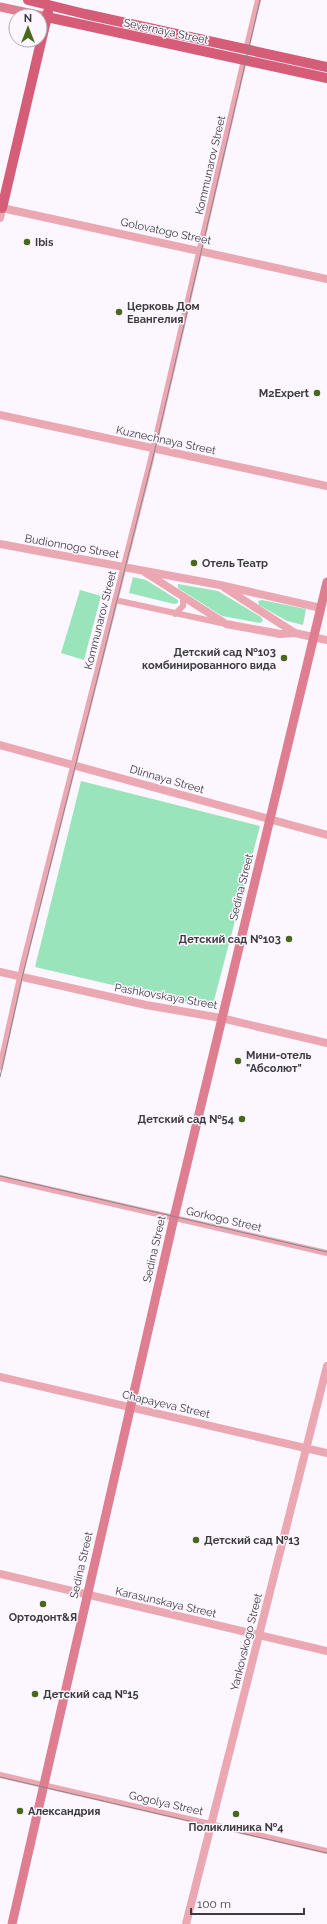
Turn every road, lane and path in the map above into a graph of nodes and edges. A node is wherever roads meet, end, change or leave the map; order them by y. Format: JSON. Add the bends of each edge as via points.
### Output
{"nodes":[{"id":1,"x":28,"y":0,"type":"edge"},
{"id":2,"x":258,"y":0,"type":"edge"},
{"id":3,"x":50,"y":3,"type":"edge"},
{"id":4,"x":48,"y":17,"type":"edge"},
{"id":5,"x":40,"y":48,"type":"edge"},
{"id":6,"x":246,"y":50,"type":"junction"},
{"id":7,"x":244,"y":60,"type":"junction"},
{"id":8,"x":327,"y":67,"type":"edge"},
{"id":9,"x":327,"y":78,"type":"edge"},
{"id":10,"x":1,"y":211,"type":"edge"},
{"id":11,"x":200,"y":251,"type":"junction"},
{"id":12,"x":327,"y":279,"type":"edge"},
{"id":13,"x":0,"y":415,"type":"edge"},
{"id":14,"x":153,"y":449,"type":"junction"},
{"id":15,"x":327,"y":486,"type":"edge"},
{"id":16,"x":0,"y":544,"type":"edge"},
{"id":17,"x":124,"y":566,"type":"junction"},
{"id":18,"x":140,"y":569,"type":"junction"},
{"id":19,"x":327,"y":582,"type":"edge"},
{"id":20,"x":220,"y":585,"type":"junction"},
{"id":21,"x":183,"y":598,"type":"junction"},
{"id":22,"x":115,"y":600,"type":"junction"},
{"id":23,"x":321,"y":608,"type":"junction"},
{"id":24,"x":175,"y":614,"type":"junction"},
{"id":25,"x":226,"y":624,"type":"junction"},
{"id":26,"x":295,"y":633,"type":"junction"},
{"id":27,"x":314,"y":637,"type":"junction"},
{"id":28,"x":327,"y":640,"type":"edge"},
{"id":29,"x":0,"y":745,"type":"edge"},
{"id":30,"x":74,"y":764,"type":"junction"},
{"id":31,"x":270,"y":820,"type":"junction"},
{"id":32,"x":327,"y":835,"type":"edge"},
{"id":33,"x":0,"y":972,"type":"edge"},
{"id":34,"x":20,"y":977,"type":"junction"},
{"id":35,"x":221,"y":1018,"type":"junction"},
{"id":36,"x":327,"y":1043,"type":"edge"},
{"id":37,"x":0,"y":1067,"type":"edge"},
{"id":38,"x":0,"y":1178,"type":"edge"},
{"id":39,"x":174,"y":1218,"type":"junction"},
{"id":40,"x":327,"y":1253,"type":"edge"},
{"id":41,"x":327,"y":1366,"type":"edge"},
{"id":42,"x":0,"y":1377,"type":"edge"},
{"id":43,"x":130,"y":1407,"type":"junction"},
{"id":44,"x":306,"y":1448,"type":"junction"},
{"id":45,"x":327,"y":1453,"type":"edge"},
{"id":46,"x":0,"y":1574,"type":"edge"},
{"id":47,"x":86,"y":1595,"type":"junction"},
{"id":48,"x":259,"y":1634,"type":"junction"},
{"id":49,"x":327,"y":1651,"type":"edge"},
{"id":50,"x":0,"y":1775,"type":"edge"},
{"id":51,"x":43,"y":1785,"type":"junction"},
{"id":52,"x":211,"y":1824,"type":"junction"},
{"id":53,"x":327,"y":1851,"type":"edge"},
{"id":54,"x":12,"y":1924,"type":"edge"},
{"id":55,"x":186,"y":1924,"type":"edge"}],
"edges":[{"from":1,"to":3,"type":"main road","name":"Severnaya Street"},
{"from":2,"to":6,"type":"street"},
{"from":3,"to":6,"type":"main road","name":"Severnaya Street"},
{"from":4,"to":7,"type":"main road","name":"Severnaya Street"},
{"from":5,"to":10,"type":"main road"},
{"from":6,"to":8,"type":"main road","name":"Severnaya Street"},
{"from":7,"to":9,"type":"main road","name":"Severnaya Street"},
{"from":7,"to":11,"type":"street","name":"Kommunarov Street"},
{"from":10,"to":11,"type":"street","name":"Golovatogo Street"},
{"from":11,"to":12,"type":"street","name":"Golovatogo Street"},
{"from":11,"to":14,"type":"street","name":"Kommunarov Street"},
{"from":13,"to":14,"type":"street","name":"Kuznechnaya Street"},
{"from":14,"to":15,"type":"street","name":"Kuznechnaya Street"},
{"from":14,"to":17,"type":"street","name":"Kommunarov Street"},
{"from":16,"to":17,"type":"street","name":"Budionnogo Street"},
{"from":17,"to":18,"type":"street","name":"Budionnogo Street"},
{"from":17,"to":22,"type":"street","name":"Kommunarov Street"},
{"from":18,"to":20,"type":"street","name":"Budionnogo Street"},
{"from":18,"to":21,"type":"street","name":"Budionnogo Street"},
{"from":19,"to":23,"type":"main road","name":"Sedina Street"},
{"from":20,"to":23,"type":"street","name":"Budionnogo Street"},
{"from":20,"to":26,"type":"street","name":"Budionnogo Street"},
{"from":21,"to":24,"type":"street","via":[[183,606]]},
{"from":21,"to":25,"type":"street","name":"Budionnogo Street"},
{"from":22,"to":24,"type":"street","name":"Budionnogo Street"},
{"from":22,"to":30,"type":"street","name":"Kommunarov Street"},
{"from":23,"to":27,"type":"main road","name":"Sedina Street"},
{"from":24,"to":25,"type":"street","name":"Budionnogo Street"},
{"from":25,"to":26,"type":"street","name":"Budionnogo Street","via":[[280,634]]},
{"from":26,"to":27,"type":"street","name":"Budionnogo Street"},
{"from":27,"to":28,"type":"street","name":"Budionnogo Street"},
{"from":27,"to":31,"type":"main road","name":"Sedina Street"},
{"from":29,"to":30,"type":"street","name":"Dlinnaya Street"},
{"from":30,"to":31,"type":"street","name":"Dlinnaya Street"},
{"from":30,"to":34,"type":"street","name":"Kommunarov Street"},
{"from":31,"to":32,"type":"street","name":"Dlinnaya Street"},
{"from":31,"to":35,"type":"main road","name":"Sedina Street"},
{"from":33,"to":34,"type":"street","name":"Pashkovskaya Street"},
{"from":34,"to":35,"type":"street","name":"Pashkovskaya Street","via":[[146,1005]]},
{"from":34,"to":37,"type":"street","name":"Kommunarov Street"},
{"from":35,"to":36,"type":"street","name":"Pashkovskaya Street"},
{"from":35,"to":39,"type":"main road","name":"Sedina Street"},
{"from":38,"to":39,"type":"street","name":"Gorkogo Street"},
{"from":39,"to":40,"type":"street","name":"Gorkogo Street"},
{"from":39,"to":43,"type":"main road","name":"Sedina Street"},
{"from":41,"to":44,"type":"street","name":"Yankovskogo Street"},
{"from":42,"to":43,"type":"street","name":"Chapayeva Street"},
{"from":43,"to":44,"type":"street","name":"Chapayeva Street"},
{"from":43,"to":47,"type":"main road","name":"Sedina Street"},
{"from":44,"to":45,"type":"street","name":"Chapayeva Street"},
{"from":44,"to":48,"type":"street","name":"Yankovskogo Street"},
{"from":46,"to":47,"type":"street","name":"Karasunskaya Street"},
{"from":47,"to":48,"type":"street","name":"Karasunskaya Street"},
{"from":47,"to":51,"type":"main road","name":"Sedina Street"},
{"from":48,"to":49,"type":"street","name":"Karasunskaya Street"},
{"from":48,"to":52,"type":"street","name":"Yankovskogo Street"},
{"from":50,"to":51,"type":"street","name":"Gogolya Street"},
{"from":51,"to":52,"type":"street","name":"Gogolya Street"},
{"from":51,"to":54,"type":"main road","name":"Sedina Street"},
{"from":52,"to":53,"type":"street","name":"Gogolya Street"},
{"from":52,"to":55,"type":"street","name":"Yankovskogo Street"}]}
